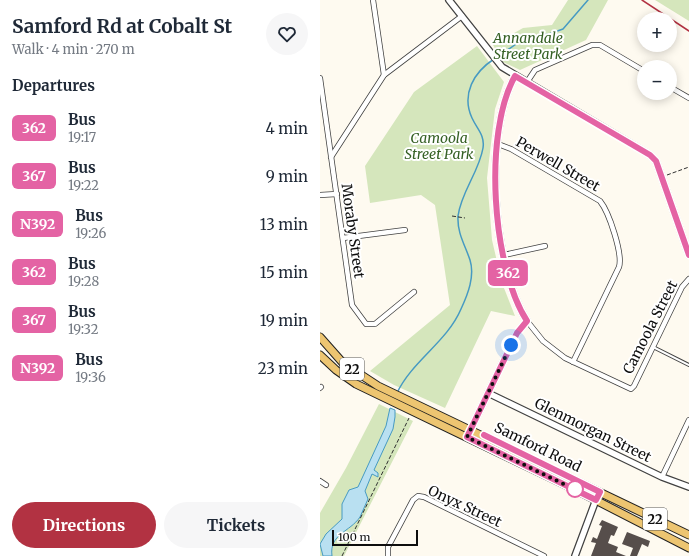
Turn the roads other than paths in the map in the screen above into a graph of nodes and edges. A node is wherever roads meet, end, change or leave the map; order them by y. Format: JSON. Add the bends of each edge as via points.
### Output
{"nodes":[{"id":1,"x":373,"y":0,"type":"edge"},
{"id":2,"x":450,"y":0,"type":"edge"},
{"id":3,"x":462,"y":16,"type":"junction"},
{"id":4,"x":637,"y":67,"type":"edge"},
{"id":5,"x":384,"y":75,"type":"junction"},
{"id":6,"x":515,"y":76,"type":"junction"},
{"id":7,"x":320,"y":78,"type":"edge"},
{"id":8,"x":527,"y":82,"type":"junction"},
{"id":9,"x":677,"y":91,"type":"edge"},
{"id":10,"x":689,"y":98,"type":"edge"},
{"id":11,"x":498,"y":144,"type":"junction"},
{"id":12,"x":331,"y":157,"type":"junction"},
{"id":13,"x":337,"y":194,"type":"junction"},
{"id":14,"x":320,"y":195,"type":"edge"},
{"id":15,"x":405,"y":230,"type":"dead end"},
{"id":16,"x":343,"y":238,"type":"junction"},
{"id":17,"x":545,"y":246,"type":"dead end"},
{"id":18,"x":504,"y":255,"type":"junction"},
{"id":19,"x":689,"y":255,"type":"edge"},
{"id":20,"x":689,"y":279,"type":"edge"},
{"id":21,"x":414,"y":292,"type":"dead end"},
{"id":22,"x":527,"y":321,"type":"junction"},
{"id":23,"x":320,"y":337,"type":"edge"},
{"id":24,"x":653,"y":347,"type":"junction"},
{"id":25,"x":320,"y":355,"type":"edge"},
{"id":26,"x":573,"y":362,"type":"junction"},
{"id":27,"x":324,"y":363,"type":"edge"},
{"id":28,"x":689,"y":365,"type":"edge"},
{"id":29,"x":488,"y":393,"type":"junction"},
{"id":30,"x":689,"y":420,"type":"edge"},
{"id":31,"x":471,"y":429,"type":"junction"},
{"id":32,"x":467,"y":437,"type":"junction"},
{"id":33,"x":662,"y":477,"type":"junction"},
{"id":34,"x":320,"y":481,"type":"edge"},
{"id":35,"x":326,"y":485,"type":"dead end"},
{"id":36,"x":689,"y":487,"type":"edge"},
{"id":37,"x":600,"y":492,"type":"junction"},
{"id":38,"x":596,"y":500,"type":"junction"},
{"id":39,"x":689,"y":535,"type":"edge"},
{"id":40,"x":689,"y":548,"type":"edge"},
{"id":41,"x":388,"y":556,"type":"edge"},
{"id":42,"x":544,"y":556,"type":"edge"},
{"id":43,"x":575,"y":556,"type":"edge"}],
"edges":[{"from":1,"to":5,"type":"street"},
{"from":2,"to":3,"type":"street"},
{"from":3,"to":5,"type":"street"},
{"from":3,"to":6,"type":"street","via":[[499,65]]},
{"from":4,"to":8,"type":"street","via":[[600,45],[592,45],[535,70]]},
{"from":5,"to":12,"type":"street"},
{"from":6,"to":8,"type":"street"},
{"from":6,"to":11,"type":"street","name":"Camoola Street","via":[[503,110]]},
{"from":7,"to":12,"type":"street","name":"Moraby Street"},
{"from":8,"to":19,"type":"street","via":[[656,161]]},
{"from":9,"to":10,"type":"street"},
{"from":11,"to":18,"type":"street","name":"Camoola Street","via":[[495,175],[497,213]]},
{"from":11,"to":26,"type":"street","name":"Perwell Street","via":[[600,201],[620,253],[619,267]]},
{"from":12,"to":13,"type":"street","name":"Moraby Street"},
{"from":13,"to":14,"type":"street"},
{"from":13,"to":16,"type":"street","name":"Moraby Street"},
{"from":15,"to":16,"type":"street"},
{"from":16,"to":21,"type":"street","name":"Moraby Street","via":[[352,305],[366,324],[375,324]]},
{"from":17,"to":18,"type":"street"},
{"from":18,"to":22,"type":"street","name":"Camoola Street","via":[[511,288]]},
{"from":20,"to":24,"type":"street","name":"Camoola Street","via":[[682,287]]},
{"from":22,"to":26,"type":"street","name":"Camoola Street","via":[[547,344]]},
{"from":22,"to":29,"type":"street","via":[[519,330]]},
{"from":23,"to":31,"type":"main road","name":"Samford Road","number":"22","via":[[344,363],[361,376]]},
{"from":24,"to":26,"type":"street","name":"Camoola Street","via":[[631,389]]},
{"from":24,"to":28,"type":"lane"},
{"from":25,"to":27,"type":"main road","name":"Samford Road","number":"22"},
{"from":27,"to":32,"type":"main road","name":"Samford Road","number":"22","via":[[356,384]]},
{"from":29,"to":31,"type":"street"},
{"from":29,"to":33,"type":"street","name":"Glenmorgan Street"},
{"from":30,"to":33,"type":"street"},
{"from":31,"to":32,"type":"street"},
{"from":31,"to":37,"type":"main road","name":"Samford Road","number":"22"},
{"from":32,"to":38,"type":"main road","name":"Samford Road","number":"22"},
{"from":33,"to":36,"type":"street","name":"Glenmorgan Street"},
{"from":34,"to":35,"type":"street"},
{"from":37,"to":38,"type":"street"},
{"from":37,"to":39,"type":"main road","name":"Samford Road","number":"22"},
{"from":38,"to":40,"type":"main road","name":"Samford Road","number":"22"},
{"from":38,"to":43,"type":"street"},
{"from":41,"to":42,"type":"street","name":"Onyx Street","via":[[388,547],[413,500],[418,496]]}]}
